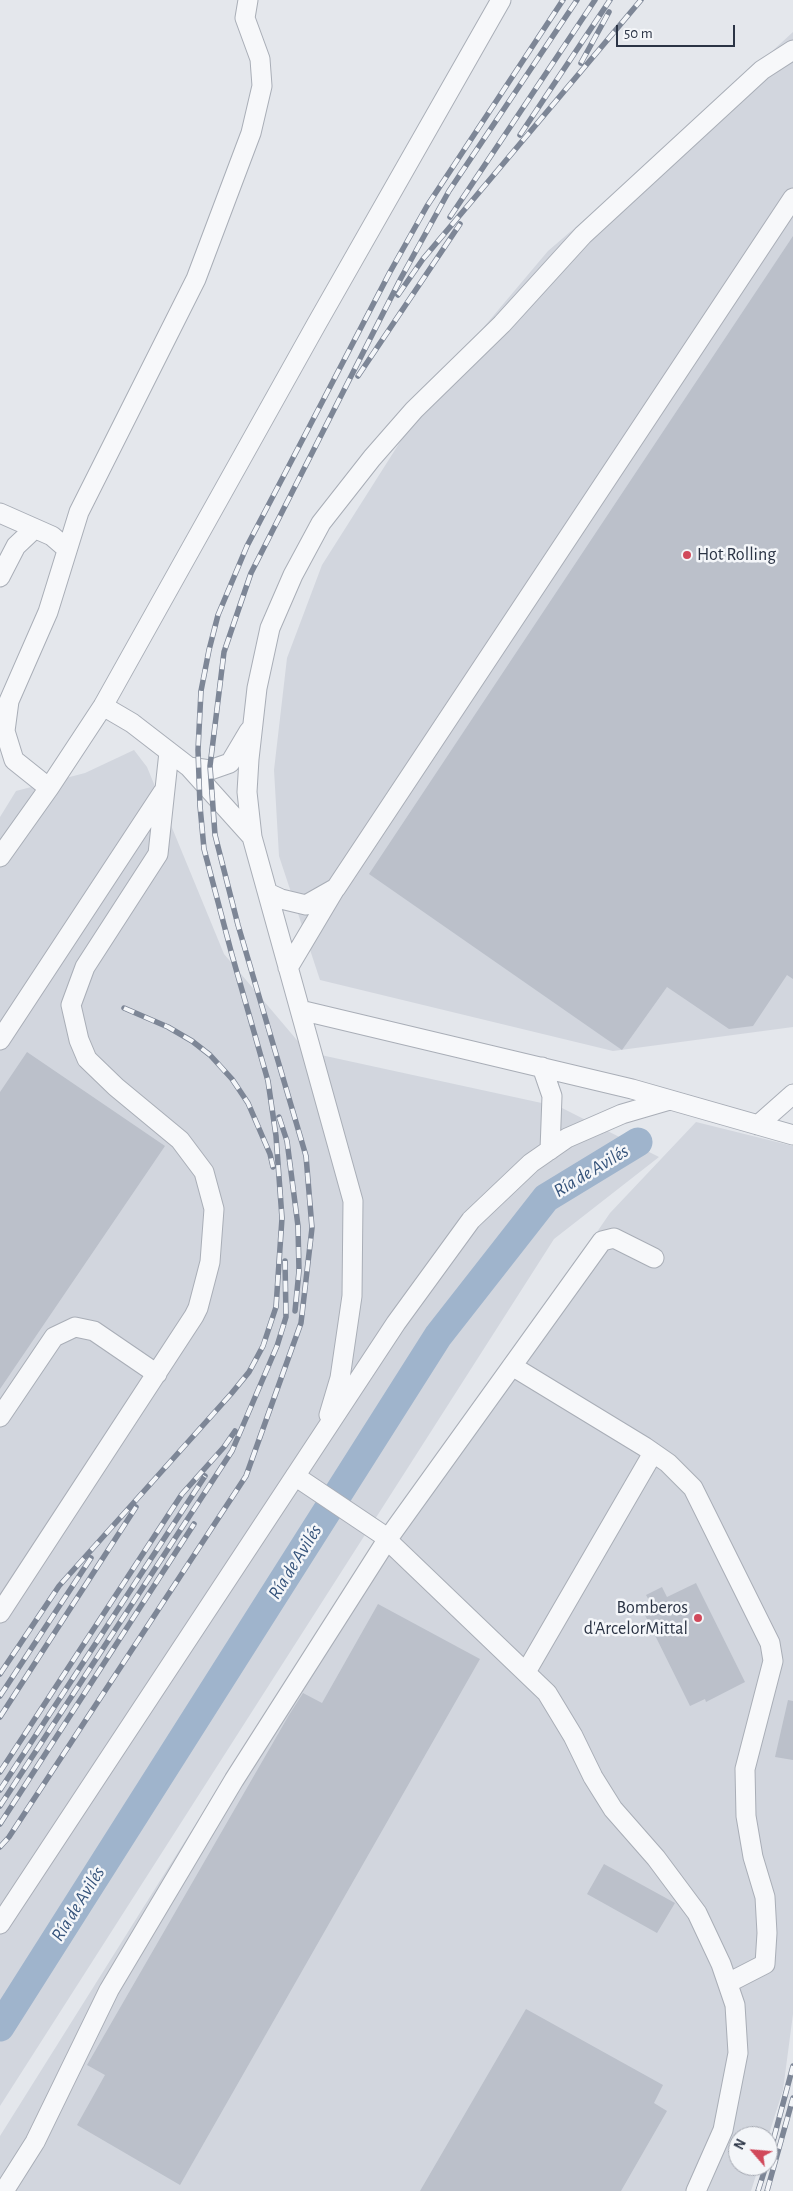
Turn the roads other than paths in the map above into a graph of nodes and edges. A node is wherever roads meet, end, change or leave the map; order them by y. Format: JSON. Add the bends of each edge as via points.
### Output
{"nodes":[{"id":1,"x":248,"y":0,"type":"edge"},
{"id":2,"x":501,"y":0,"type":"edge"},
{"id":3,"x":793,"y":50,"type":"edge"},
{"id":4,"x":793,"y":198,"type":"edge"},
{"id":5,"x":0,"y":513,"type":"edge"},
{"id":6,"x":34,"y":529,"type":"junction"},
{"id":7,"x":67,"y":549,"type":"junction"},
{"id":8,"x":0,"y":577,"type":"edge"},
{"id":9,"x":103,"y":706,"type":"junction"},
{"id":10,"x":252,"y":726,"type":"junction"},
{"id":11,"x":169,"y":752,"type":"junction"},
{"id":12,"x":189,"y":767,"type":"junction"},
{"id":13,"x":49,"y":788,"type":"junction"},
{"id":14,"x":166,"y":788,"type":"junction"},
{"id":15,"x":252,"y":837,"type":"junction"},
{"id":16,"x":0,"y":857,"type":"edge"},
{"id":17,"x":336,"y":888,"type":"junction"},
{"id":18,"x":268,"y":893,"type":"junction"},
{"id":19,"x":288,"y":968,"type":"junction"},
{"id":20,"x":300,"y":1010,"type":"junction"},
{"id":21,"x":0,"y":1040,"type":"edge"},
{"id":22,"x":542,"y":1067,"type":"junction"},
{"id":23,"x":793,"y":1094,"type":"edge"},
{"id":24,"x":670,"y":1100,"type":"junction"},
{"id":25,"x":758,"y":1125,"type":"junction"},
{"id":26,"x":793,"y":1135,"type":"edge"},
{"id":27,"x":550,"y":1150,"type":"junction"},
{"id":28,"x":654,"y":1258,"type":"dead end"},
{"id":29,"x":512,"y":1366,"type":"junction"},
{"id":30,"x":157,"y":1374,"type":"junction"},
{"id":31,"x":0,"y":1417,"type":"edge"},
{"id":32,"x":323,"y":1434,"type":"junction"},
{"id":33,"x":653,"y":1453,"type":"junction"},
{"id":34,"x":295,"y":1476,"type":"junction"},
{"id":35,"x":383,"y":1537,"type":"junction"},
{"id":36,"x":0,"y":1613,"type":"edge"},
{"id":37,"x":526,"y":1672,"type":"junction"},
{"id":38,"x":0,"y":1924,"type":"edge"},
{"id":39,"x":728,"y":1983,"type":"junction"},
{"id":40,"x":4,"y":2191,"type":"edge"},
{"id":41,"x":696,"y":2191,"type":"edge"}],
"edges":[{"from":1,"to":7,"type":"street","via":[[245,18],[260,59],[262,86],[251,133],[196,280],[79,512]]},
{"from":2,"to":9,"type":"street"},
{"from":3,"to":10,"type":"street","via":[[762,70],[583,235],[502,324],[414,410],[361,472],[321,523],[292,575],[270,628]]},
{"from":4,"to":17,"type":"street"},
{"from":5,"to":6,"type":"street"},
{"from":6,"to":7,"type":"street","via":[[52,536]]},
{"from":6,"to":8,"type":"street","via":[[16,546]]},
{"from":7,"to":13,"type":"street","via":[[48,612],[9,701],[5,731],[14,760]]},
{"from":9,"to":11,"type":"street","via":[[132,723]]},
{"from":9,"to":13,"type":"street"},
{"from":10,"to":12,"type":"street","via":[[230,763],[210,770]]},
{"from":10,"to":15,"type":"street","via":[[247,792]]},
{"from":11,"to":12,"type":"street"},
{"from":11,"to":14,"type":"street"},
{"from":12,"to":15,"type":"street"},
{"from":13,"to":16,"type":"street"},
{"from":14,"to":21,"type":"street"},
{"from":14,"to":30,"type":"street","via":[[158,854],[85,966],[71,1005],[79,1040],[88,1059],[116,1087],[180,1140],[204,1172],[214,1208],[210,1262],[198,1308]]},
{"from":15,"to":18,"type":"street"},
{"from":17,"to":18,"type":"street","via":[[306,905]]},
{"from":17,"to":19,"type":"street"},
{"from":18,"to":19,"type":"street"},
{"from":19,"to":20,"type":"street"},
{"from":20,"to":22,"type":"street"},
{"from":20,"to":32,"type":"street","via":[[353,1201],[352,1296],[340,1378]]},
{"from":22,"to":24,"type":"street"},
{"from":22,"to":27,"type":"street","via":[[552,1096]]},
{"from":23,"to":25,"type":"street"},
{"from":24,"to":25,"type":"street"},
{"from":24,"to":27,"type":"street","via":[[622,1114],[567,1138]]},
{"from":25,"to":26,"type":"street"},
{"from":27,"to":32,"type":"street","via":[[531,1163],[471,1220],[396,1324]]},
{"from":28,"to":29,"type":"street","via":[[614,1238],[602,1242]]},
{"from":29,"to":33,"type":"street"},
{"from":29,"to":35,"type":"street"},
{"from":30,"to":31,"type":"street","via":[[94,1331],[74,1327],[54,1337]]},
{"from":30,"to":36,"type":"street"},
{"from":32,"to":34,"type":"street"},
{"from":33,"to":37,"type":"street"},
{"from":33,"to":39,"type":"street","via":[[693,1488],[770,1643],[773,1661],[745,1769],[746,1816],[753,1857],[765,1897],[767,1933],[764,1964]]},
{"from":34,"to":35,"type":"street"},
{"from":34,"to":38,"type":"street"},
{"from":35,"to":37,"type":"street"},
{"from":35,"to":40,"type":"street","via":[[113,1982],[35,2142]]},
{"from":37,"to":39,"type":"street","via":[[547,1693],[613,1808],[697,1913]]},
{"from":39,"to":41,"type":"street","via":[[736,2005],[738,2053],[723,2130]]}]}
